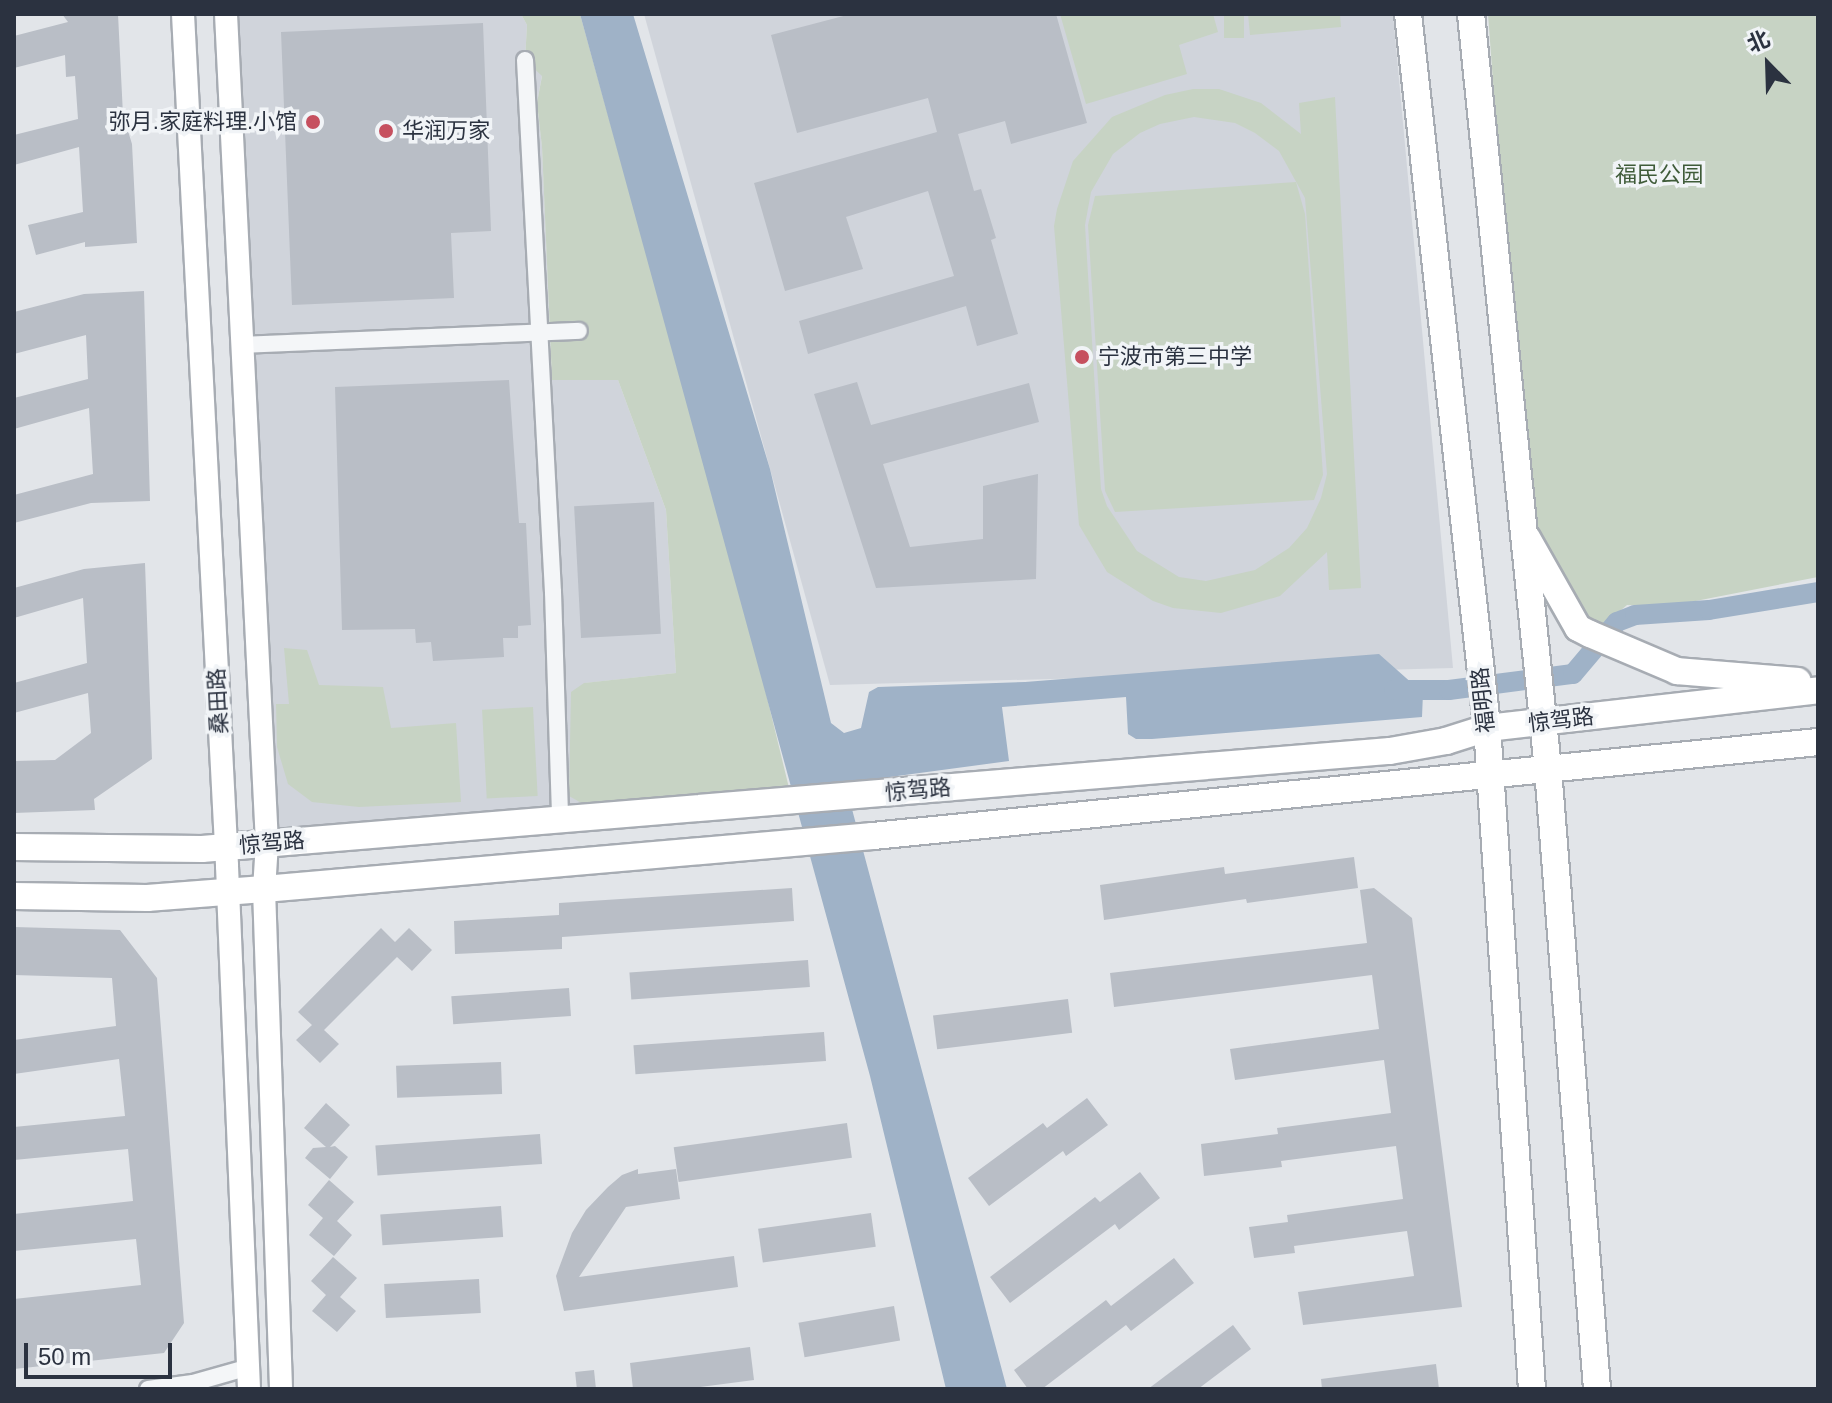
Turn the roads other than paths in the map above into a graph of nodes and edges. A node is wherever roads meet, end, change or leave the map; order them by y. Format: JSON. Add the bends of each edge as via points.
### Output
{"nodes":[{"id":1,"x":183,"y":14,"type":"edge"},
{"id":2,"x":226,"y":14,"type":"edge"},
{"id":3,"x":1408,"y":14,"type":"edge"},
{"id":4,"x":1471,"y":14,"type":"edge"},
{"id":5,"x":525,"y":60,"type":"dead end"},
{"id":6,"x":579,"y":331,"type":"dead end"},
{"id":7,"x":539,"y":333,"type":"junction"},
{"id":8,"x":242,"y":345,"type":"junction"},
{"id":9,"x":1523,"y":530,"type":"junction"},
{"id":10,"x":1818,"y":682,"type":"edge"},
{"id":11,"x":1818,"y":690,"type":"edge"},
{"id":12,"x":1542,"y":721,"type":"junction"},
{"id":13,"x":1487,"y":727,"type":"junction"},
{"id":14,"x":1818,"y":742,"type":"edge"},
{"id":15,"x":1548,"y":769,"type":"junction"},
{"id":16,"x":1490,"y":775,"type":"junction"},
{"id":17,"x":560,"y":819,"type":"junction"},
{"id":18,"x":267,"y":843,"type":"junction"},
{"id":19,"x":225,"y":846,"type":"junction"},
{"id":20,"x":14,"y":847,"type":"edge"},
{"id":21,"x":264,"y":889,"type":"junction"},
{"id":22,"x":228,"y":892,"type":"junction"},
{"id":23,"x":14,"y":896,"type":"edge"},
{"id":24,"x":249,"y":1378,"type":"edge"},
{"id":25,"x":148,"y":1389,"type":"edge"},
{"id":26,"x":281,"y":1389,"type":"edge"},
{"id":27,"x":1532,"y":1389,"type":"edge"},
{"id":28,"x":1597,"y":1389,"type":"edge"}],
"edges":[{"from":1,"to":19,"type":"main road","name":"桑田路"},
{"from":2,"to":8,"type":"main road","name":"桑田路"},
{"from":3,"to":13,"type":"main road","name":"福明路"},
{"from":4,"to":9,"type":"main road"},
{"from":5,"to":7,"type":"street"},
{"from":6,"to":7,"type":"street"},
{"from":7,"to":8,"type":"street"},
{"from":7,"to":17,"type":"street"},
{"from":8,"to":18,"type":"main road","name":"桑田路"},
{"from":9,"to":10,"type":"main road","via":[[1578,628],[1677,671]]},
{"from":9,"to":12,"type":"main road"},
{"from":11,"to":12,"type":"main road","name":"惊驾路"},
{"from":12,"to":13,"type":"main road","name":"惊驾路"},
{"from":12,"to":15,"type":"main road"},
{"from":13,"to":16,"type":"main road","name":"福明路"},
{"from":13,"to":17,"type":"main road","name":"惊驾路","via":[[1390,751]]},
{"from":14,"to":15,"type":"main road","name":"惊驾路"},
{"from":15,"to":16,"type":"main road","name":"惊驾路"},
{"from":15,"to":28,"type":"main road"},
{"from":16,"to":21,"type":"main road","name":"惊驾路"},
{"from":16,"to":27,"type":"main road","name":"福明路"},
{"from":17,"to":18,"type":"main road","name":"惊驾路"},
{"from":18,"to":19,"type":"main road","name":"惊驾路"},
{"from":18,"to":21,"type":"main road","name":"桑田路"},
{"from":19,"to":20,"type":"main road","name":"惊驾路"},
{"from":19,"to":22,"type":"main road","name":"桑田路"},
{"from":21,"to":22,"type":"main road","name":"惊驾路"},
{"from":21,"to":26,"type":"main road","name":"桑田路"},
{"from":22,"to":23,"type":"main road","name":"惊驾路","via":[[147,898]]},
{"from":22,"to":24,"type":"main road","name":"桑田路"},
{"from":24,"to":25,"type":"street"}]}
